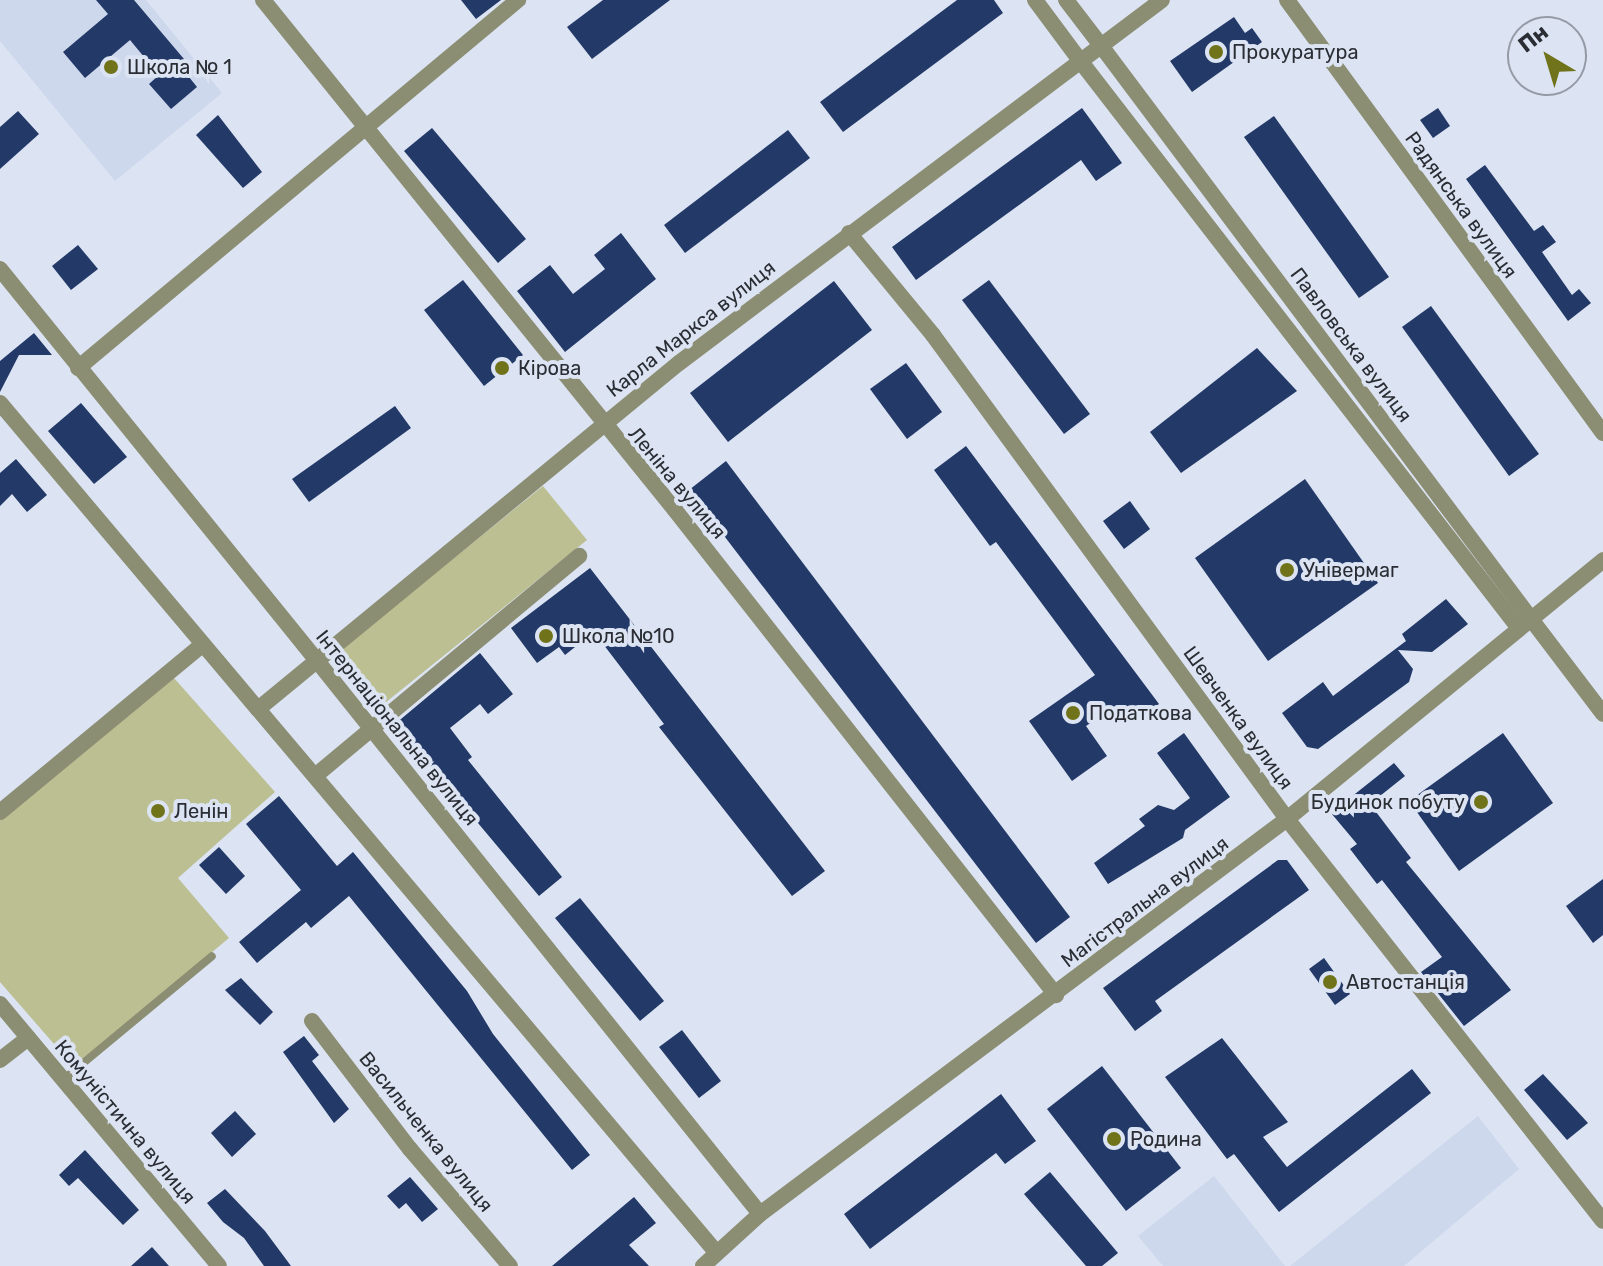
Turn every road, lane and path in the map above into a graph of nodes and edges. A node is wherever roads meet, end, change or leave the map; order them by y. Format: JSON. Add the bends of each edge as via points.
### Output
{"nodes":[{"id":1,"x":263,"y":0,"type":"edge"},
{"id":2,"x":518,"y":0,"type":"edge"},
{"id":3,"x":1035,"y":0,"type":"edge"},
{"id":4,"x":1066,"y":0,"type":"edge"},
{"id":5,"x":1162,"y":0,"type":"edge"},
{"id":6,"x":1287,"y":0,"type":"edge"},
{"id":7,"x":1099,"y":43,"type":"junction"},
{"id":8,"x":1078,"y":58,"type":"junction"},
{"id":9,"x":365,"y":128,"type":"junction"},
{"id":10,"x":849,"y":233,"type":"junction"},
{"id":11,"x":0,"y":269,"type":"edge"},
{"id":12,"x":78,"y":368,"type":"junction"},
{"id":13,"x":4,"y":415,"type":"edge"},
{"id":14,"x":602,"y":424,"type":"junction"},
{"id":15,"x":1603,"y":433,"type":"edge"},
{"id":16,"x":579,"y":556,"type":"dead end"},
{"id":17,"x":1603,"y":560,"type":"edge"},
{"id":18,"x":1524,"y":623,"type":"junction"},
{"id":19,"x":202,"y":645,"type":"junction"},
{"id":20,"x":318,"y":662,"type":"junction"},
{"id":21,"x":258,"y":709,"type":"junction"},
{"id":22,"x":1603,"y":714,"type":"edge"},
{"id":23,"x":374,"y":728,"type":"junction"},
{"id":24,"x":315,"y":776,"type":"junction"},
{"id":25,"x":0,"y":812,"type":"edge"},
{"id":26,"x":1287,"y":819,"type":"junction"},
{"id":27,"x":212,"y":956,"type":"dead end"},
{"id":28,"x":1056,"y":995,"type":"junction"},
{"id":29,"x":0,"y":1004,"type":"edge"},
{"id":30,"x":312,"y":1021,"type":"dead end"},
{"id":31,"x":28,"y":1038,"type":"junction"},
{"id":32,"x":0,"y":1060,"type":"edge"},
{"id":33,"x":63,"y":1080,"type":"junction"},
{"id":34,"x":760,"y":1214,"type":"junction"},
{"id":35,"x":1603,"y":1221,"type":"edge"},
{"id":36,"x":716,"y":1252,"type":"junction"},
{"id":37,"x":219,"y":1266,"type":"edge"},
{"id":38,"x":510,"y":1266,"type":"edge"},
{"id":39,"x":703,"y":1266,"type":"edge"}],
"edges":[{"from":1,"to":9,"type":"street","name":"Леніна вулиця"},
{"from":2,"to":9,"type":"street"},
{"from":3,"to":8,"type":"street","name":"Павловська вулиця"},
{"from":4,"to":7,"type":"street","name":"Павловська вулиця"},
{"from":5,"to":7,"type":"street","name":"Карла Маркса вулиця"},
{"from":6,"to":15,"type":"street","name":"Радянська вулиця"},
{"from":7,"to":8,"type":"street","name":"Карла Маркса вулиця"},
{"from":7,"to":18,"type":"street","name":"Павловська вулиця"},
{"from":8,"to":10,"type":"street","name":"Карла Маркса вулиця"},
{"from":8,"to":18,"type":"street","name":"Павловська вулиця"},
{"from":9,"to":12,"type":"street"},
{"from":9,"to":14,"type":"street","name":"Леніна вулиця"},
{"from":10,"to":14,"type":"street","name":"Карла Маркса вулиця"},
{"from":10,"to":26,"type":"street","name":"Шевченка вулиця","via":[[933,335]]},
{"from":11,"to":12,"type":"street","name":"Інтернаціональна вулиця"},
{"from":12,"to":20,"type":"street","name":"Інтернаціональна вулиця"},
{"from":13,"to":19,"type":"street"},
{"from":14,"to":20,"type":"street","name":"Карла Маркса вулиця"},
{"from":14,"to":28,"type":"street","name":"Леніна вулиця"},
{"from":16,"to":23,"type":"street"},
{"from":17,"to":18,"type":"street","name":"Магістральна вулиця"},
{"from":18,"to":22,"type":"street","name":"Павловська вулиця"},
{"from":18,"to":26,"type":"street","name":"Магістральна вулиця"},
{"from":19,"to":21,"type":"street"},
{"from":19,"to":25,"type":"street"},
{"from":20,"to":21,"type":"street","name":"Карла Маркса вулиця"},
{"from":20,"to":23,"type":"street","name":"Інтернаціональна вулиця"},
{"from":21,"to":24,"type":"street"},
{"from":23,"to":24,"type":"street"},
{"from":23,"to":34,"type":"street","name":"Інтернаціональна вулиця"},
{"from":24,"to":36,"type":"street"},
{"from":26,"to":28,"type":"street","name":"Магістральна вулиця"},
{"from":26,"to":35,"type":"street","name":"Шевченка вулиця"},
{"from":27,"to":33,"type":"lane"},
{"from":28,"to":34,"type":"street","name":"Магістральна вулиця"},
{"from":29,"to":31,"type":"street","name":"Комуністична вулиця"},
{"from":30,"to":38,"type":"street","name":"Васильченка вулиця","via":[[410,1149]]},
{"from":31,"to":32,"type":"street"},
{"from":31,"to":33,"type":"street","name":"Комуністична вулиця"},
{"from":33,"to":37,"type":"street","name":"Комуністична вулиця"},
{"from":34,"to":36,"type":"street","name":"Магістральна вулиця"},
{"from":36,"to":39,"type":"street","name":"Магістральна вулиця"}]}
